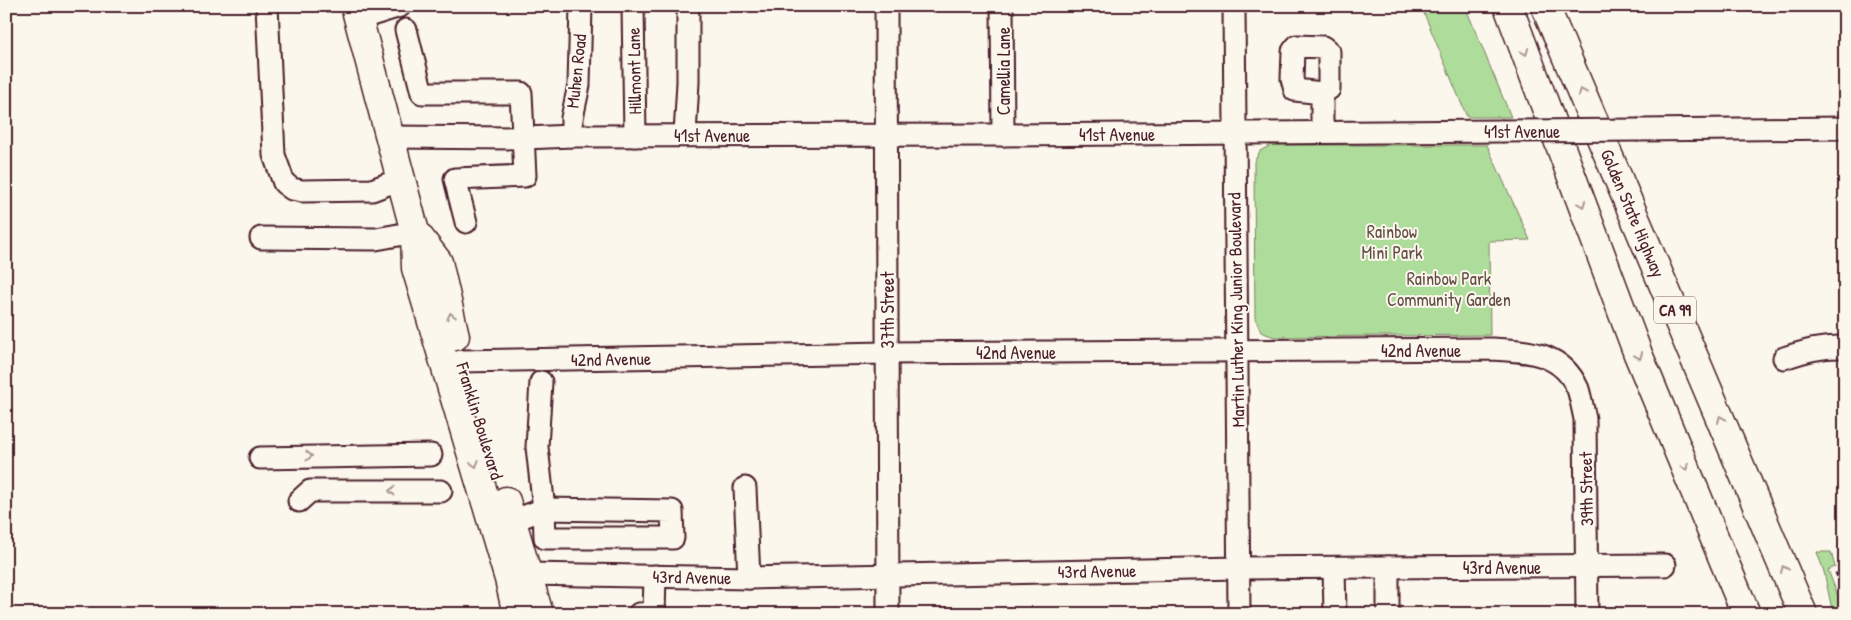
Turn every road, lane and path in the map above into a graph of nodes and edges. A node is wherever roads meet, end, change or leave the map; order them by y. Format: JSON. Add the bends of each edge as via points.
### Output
{"nodes":[{"id":1,"x":267,"y":6,"type":"edge"},
{"id":2,"x":400,"y":6,"type":"edge"},
{"id":3,"x":582,"y":6,"type":"edge"},
{"id":4,"x":633,"y":6,"type":"edge"},
{"id":5,"x":886,"y":6,"type":"edge"},
{"id":6,"x":1002,"y":6,"type":"edge"},
{"id":7,"x":1234,"y":6,"type":"edge"},
{"id":8,"x":1508,"y":6,"type":"edge"},
{"id":9,"x":1545,"y":6,"type":"edge"},
{"id":10,"x":356,"y":13,"type":"edge"},
{"id":11,"x":688,"y":15,"type":"dead end"},
{"id":12,"x":406,"y":30,"type":"dead end"},
{"id":13,"x":1322,"y":93,"type":"dead end"},
{"id":14,"x":1845,"y":128,"type":"edge"},
{"id":15,"x":1322,"y":132,"type":"junction"},
{"id":16,"x":1234,"y":133,"type":"junction"},
{"id":17,"x":685,"y":135,"type":"junction"},
{"id":18,"x":886,"y":135,"type":"junction"},
{"id":19,"x":1003,"y":135,"type":"junction"},
{"id":20,"x":572,"y":136,"type":"junction"},
{"id":21,"x":635,"y":136,"type":"junction"},
{"id":22,"x":390,"y":137,"type":"junction"},
{"id":23,"x":525,"y":138,"type":"junction"},
{"id":24,"x":401,"y":179,"type":"junction"},
{"id":25,"x":466,"y":222,"type":"dead end"},
{"id":26,"x":415,"y":232,"type":"junction"},
{"id":27,"x":261,"y":238,"type":"dead end"},
{"id":28,"x":1845,"y":346,"type":"edge"},
{"id":29,"x":1237,"y":351,"type":"junction"},
{"id":30,"x":887,"y":353,"type":"junction"},
{"id":31,"x":1784,"y":358,"type":"dead end"},
{"id":32,"x":461,"y":361,"type":"junction"},
{"id":33,"x":1565,"y":369,"type":"joint"},
{"id":34,"x":542,"y":382,"type":"dead end"},
{"id":35,"x":431,"y":455,"type":"dead end"},
{"id":36,"x":260,"y":458,"type":"dead end"},
{"id":37,"x":745,"y":488,"type":"dead end"},
{"id":38,"x":441,"y":491,"type":"dead end"},
{"id":39,"x":299,"y":501,"type":"dead end"},
{"id":40,"x":544,"y":509,"type":"junction"},
{"id":41,"x":512,"y":521,"type":"junction"},
{"id":42,"x":1665,"y":565,"type":"dead end"},
{"id":43,"x":1587,"y":566,"type":"junction"},
{"id":44,"x":1388,"y":567,"type":"junction"},
{"id":45,"x":1239,"y":568,"type":"junction"},
{"id":46,"x":1334,"y":568,"type":"junction"},
{"id":47,"x":1843,"y":568,"type":"dead end"},
{"id":48,"x":528,"y":574,"type":"junction"},
{"id":49,"x":888,"y":575,"type":"junction"},
{"id":50,"x":655,"y":576,"type":"junction"},
{"id":51,"x":1731,"y":577,"type":"junction"},
{"id":52,"x":749,"y":578,"type":"junction"},
{"id":53,"x":1845,"y":596,"type":"edge"},
{"id":54,"x":521,"y":613,"type":"edge"},
{"id":55,"x":639,"y":614,"type":"edge"},
{"id":56,"x":654,"y":614,"type":"edge"},
{"id":57,"x":888,"y":614,"type":"edge"},
{"id":58,"x":1239,"y":614,"type":"edge"},
{"id":59,"x":1335,"y":614,"type":"edge"},
{"id":60,"x":1388,"y":614,"type":"edge"},
{"id":61,"x":1587,"y":614,"type":"edge"},
{"id":62,"x":1740,"y":614,"type":"edge"},
{"id":63,"x":1746,"y":614,"type":"edge"},
{"id":64,"x":1803,"y":614,"type":"edge"}],
"edges":[{"from":1,"to":24,"type":"street","via":[[274,155],[284,183],[302,191],[372,190]]},
{"from":2,"to":10,"type":"street"},
{"from":3,"to":20,"type":"street","name":"Muhen Road","via":[[579,84]]},
{"from":4,"to":21,"type":"street","name":"Hillmont Lane"},
{"from":5,"to":18,"type":"street","name":"37th Street"},
{"from":6,"to":19,"type":"street","name":"Camellia Lane"},
{"from":7,"to":16,"type":"street","name":"Martin Luther King Junior Boulevard"},
{"from":8,"to":51,"type":"main road","number":"CA 99","one_way":true,"via":[[1638,354]]},
{"from":64,"to":9,"type":"main road","name":"Golden State Highway","number":"CA 99","one_way":true},
{"from":10,"to":22,"type":"main road","name":"Franklin Boulevard"},
{"from":11,"to":17,"type":"street"},
{"from":12,"to":23,"type":"street","via":[[422,93],[521,93]]},
{"from":13,"to":15,"type":"street"},
{"from":14,"to":15,"type":"street","name":"41st Avenue","bridge":true},
{"from":15,"to":16,"type":"street","name":"41st Avenue"},
{"from":16,"to":19,"type":"street","name":"41st Avenue"},
{"from":16,"to":29,"type":"street","name":"Martin Luther King Junior Boulevard"},
{"from":17,"to":18,"type":"street","name":"41st Avenue"},
{"from":17,"to":21,"type":"street","name":"41st Avenue"},
{"from":18,"to":19,"type":"street","name":"41st Avenue"},
{"from":18,"to":30,"type":"street","name":"37th Street"},
{"from":20,"to":21,"type":"street","name":"41st Avenue"},
{"from":20,"to":23,"type":"street","name":"41st Avenue"},
{"from":22,"to":23,"type":"street","name":"41st Avenue"},
{"from":22,"to":24,"type":"main road","name":"Franklin Boulevard"},
{"from":23,"to":25,"type":"street","via":[[525,176],[455,179]]},
{"from":24,"to":26,"type":"main road","name":"Franklin Boulevard"},
{"from":26,"to":27,"type":"street","via":[[376,239]]},
{"from":32,"to":26,"type":"main road","name":"Franklin Boulevard","one_way":true,"via":[[438,262]]},
{"from":26,"to":54,"type":"main road","name":"Franklin Boulevard","one_way":true,"via":[[416,268]]},
{"from":28,"to":31,"type":"street","via":[[1810,349]]},
{"from":29,"to":30,"type":"street","name":"42nd Avenue"},
{"from":29,"to":33,"type":"street","name":"42nd Avenue","via":[[1493,349],[1526,351],[1548,357]]},
{"from":29,"to":45,"type":"street","name":"Martin Luther King Junior Boulevard"},
{"from":30,"to":32,"type":"street","name":"42nd Avenue"},
{"from":30,"to":49,"type":"street","name":"37th Street"},
{"from":32,"to":41,"type":"main road","name":"Franklin Boulevard"},
{"from":33,"to":43,"type":"street","name":"39th Street","via":[[1578,389],[1585,420]]},
{"from":34,"to":40,"type":"street","via":[[537,447]]},
{"from":36,"to":35,"type":"street","one_way":true},
{"from":37,"to":52,"type":"street"},
{"from":38,"to":39,"type":"street","one_way":true,"via":[[310,491]]},
{"from":40,"to":40,"type":"street","via":[[672,511],[673,538],[545,538]]},
{"from":40,"to":41,"type":"street"},
{"from":41,"to":48,"type":"main road","name":"Franklin Boulevard"},
{"from":42,"to":43,"type":"street","name":"43rd Avenue"},
{"from":43,"to":44,"type":"street","name":"43rd Avenue"},
{"from":43,"to":61,"type":"street","name":"39th Street"},
{"from":44,"to":46,"type":"street","name":"43rd Avenue"},
{"from":44,"to":60,"type":"street"},
{"from":45,"to":46,"type":"street","name":"43rd Avenue"},
{"from":45,"to":49,"type":"street","name":"43rd Avenue"},
{"from":45,"to":58,"type":"street","name":"Martin Luther King Junior Boulevard"},
{"from":46,"to":59,"type":"street"},
{"from":47,"to":53,"type":"path","via":[[1836,573]]},
{"from":48,"to":50,"type":"street","name":"43rd Avenue"},
{"from":48,"to":54,"type":"main road","name":"Franklin Boulevard"},
{"from":49,"to":52,"type":"street","name":"43rd Avenue"},
{"from":49,"to":57,"type":"street","name":"37th Street"},
{"from":50,"to":52,"type":"street","name":"43rd Avenue"},
{"from":50,"to":56,"type":"street"},
{"from":51,"to":62,"type":"main road"},
{"from":51,"to":63,"type":"main road","number":"CA 99"},
{"from":55,"to":56,"type":"street"}]}
